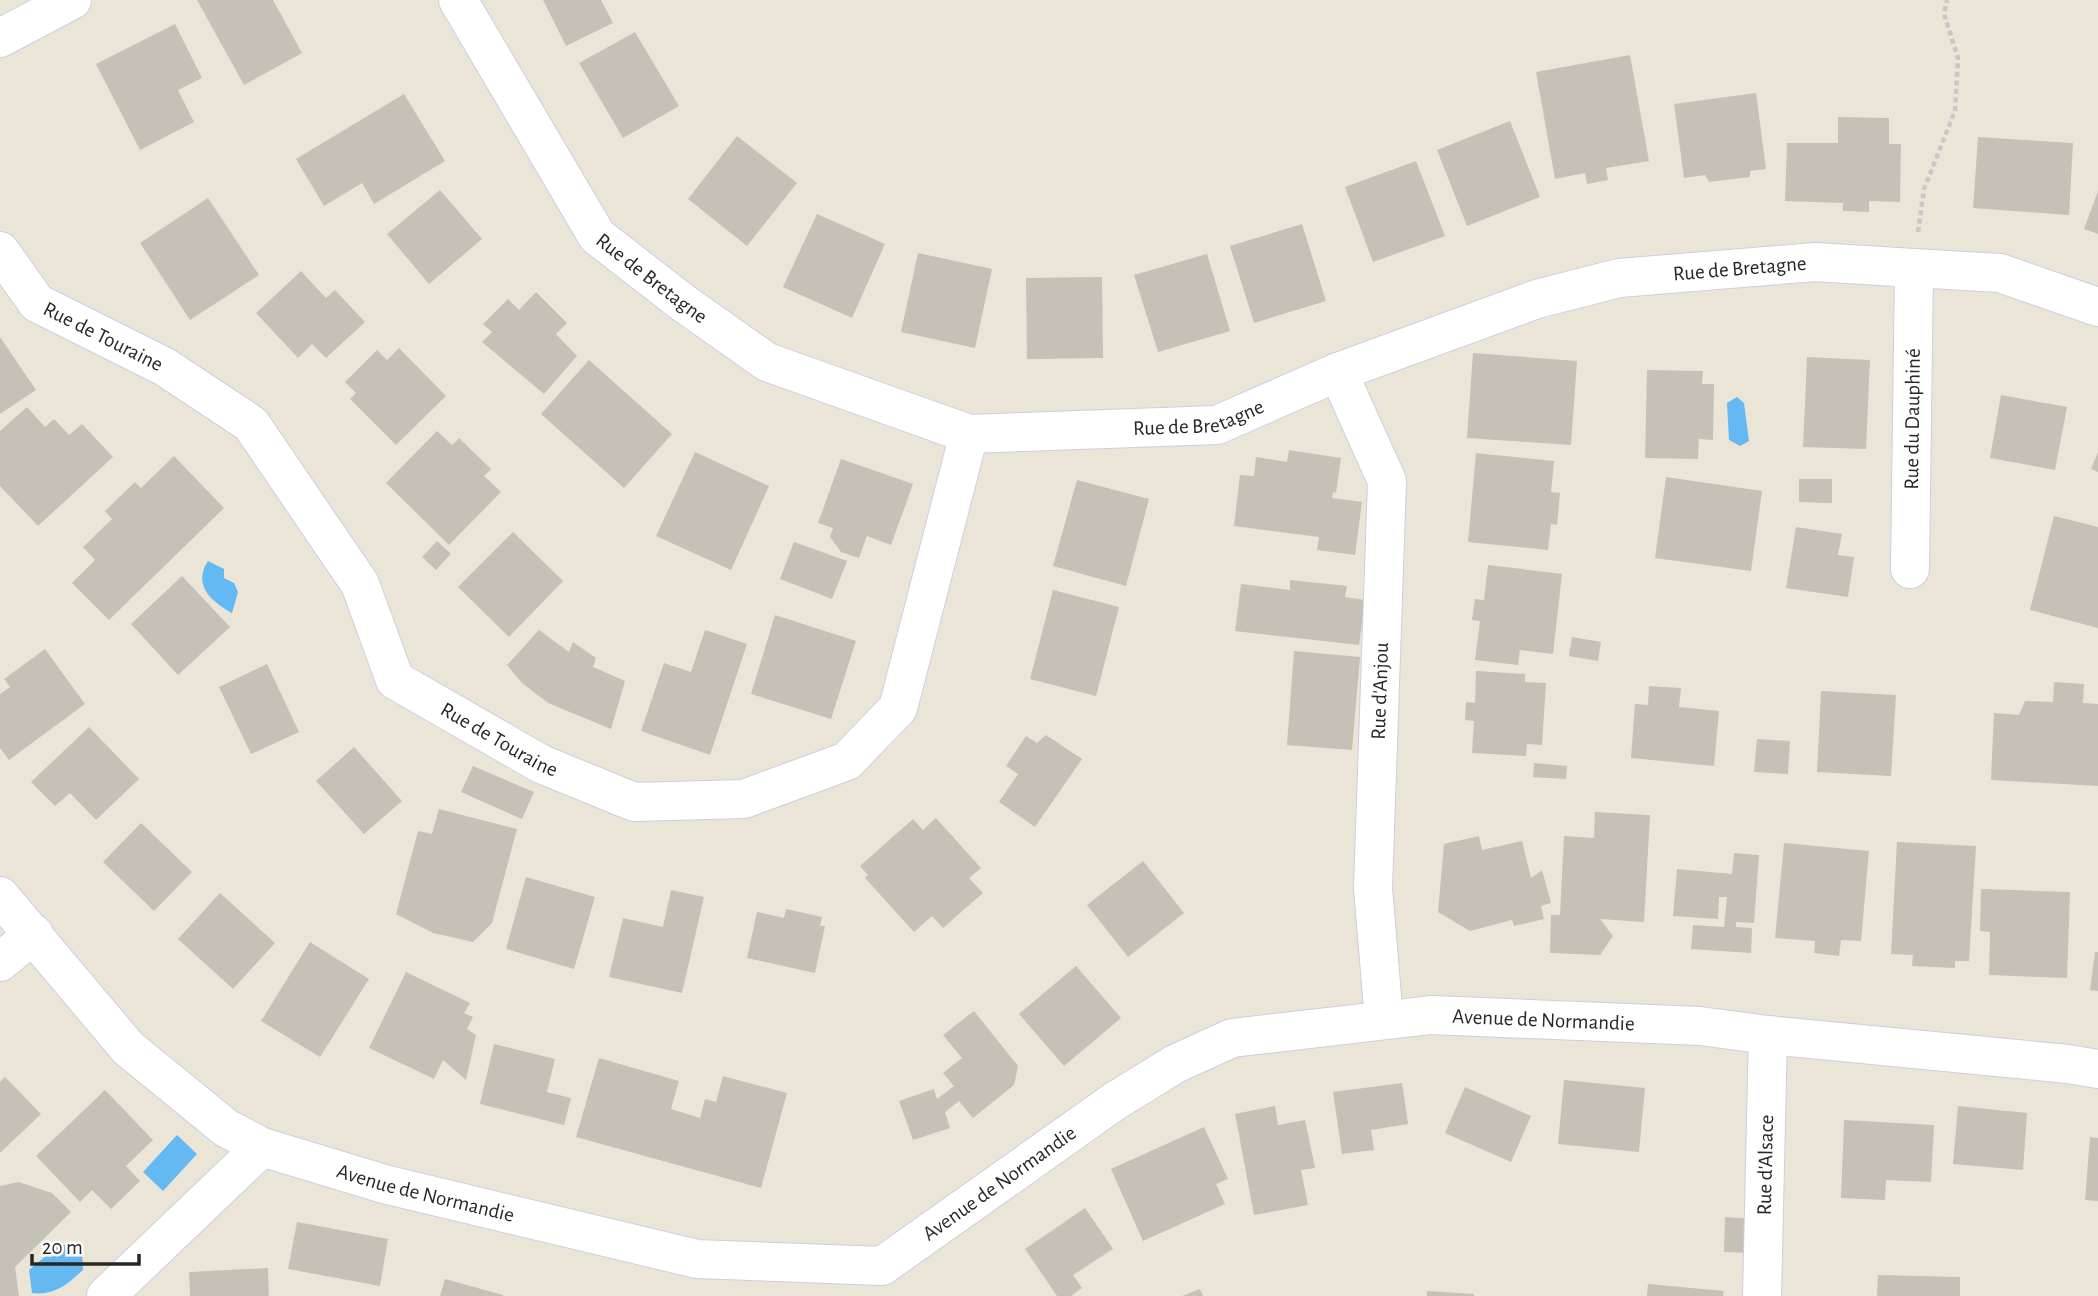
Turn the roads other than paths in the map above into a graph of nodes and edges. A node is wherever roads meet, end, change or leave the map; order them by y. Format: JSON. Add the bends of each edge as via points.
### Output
{"nodes":[{"id":1,"x":72,"y":0,"type":"edge"},
{"id":2,"x":458,"y":0,"type":"edge"},
{"id":3,"x":0,"y":38,"type":"edge"},
{"id":4,"x":0,"y":251,"type":"edge"},
{"id":5,"x":1914,"y":268,"type":"junction"},
{"id":6,"x":2098,"y":307,"type":"edge"},
{"id":7,"x":1338,"y":372,"type":"junction"},
{"id":8,"x":969,"y":434,"type":"junction"},
{"id":9,"x":1910,"y":569,"type":"dead end"},
{"id":10,"x":0,"y":896,"type":"edge"},
{"id":11,"x":34,"y":934,"type":"junction"},
{"id":12,"x":0,"y":962,"type":"edge"},
{"id":13,"x":1384,"y":1020,"type":"junction"},
{"id":14,"x":1768,"y":1035,"type":"junction"},
{"id":15,"x":2098,"y":1069,"type":"edge"},
{"id":16,"x":262,"y":1147,"type":"junction"},
{"id":17,"x":885,"y":1281,"type":"edge"},
{"id":18,"x":106,"y":1296,"type":"edge"},
{"id":19,"x":1762,"y":1296,"type":"edge"}],
"edges":[{"from":1,"to":3,"type":"street"},
{"from":2,"to":8,"type":"street","name":"Rue de Bretagne","via":[[597,236],[767,362]]},
{"from":4,"to":8,"type":"street","name":"Rue de Touraine","via":[[37,303],[165,367],[251,425],[360,584],[395,680],[541,764],[634,802],[744,799],[847,761],[898,708]]},
{"from":5,"to":6,"type":"street","name":"Rue de Bretagne","via":[[2000,273]]},
{"from":5,"to":7,"type":"street","name":"Rue de Bretagne","via":[[1815,262],[1619,278],[1537,299]]},
{"from":5,"to":9,"type":"street","name":"Rue du Dauphiné"},
{"from":7,"to":8,"type":"street","name":"Rue de Bretagne","via":[[1217,425]]},
{"from":7,"to":13,"type":"street","name":"Rue d'Anjou","via":[[1387,481],[1373,888]]},
{"from":10,"to":11,"type":"street","name":"Avenue de Normandie"},
{"from":11,"to":12,"type":"street"},
{"from":11,"to":16,"type":"street","name":"Avenue de Normandie","via":[[128,1048],[226,1128]]},
{"from":13,"to":14,"type":"street","name":"Avenue de Normandie","via":[[1445,1016],[1700,1026]]},
{"from":13,"to":17,"type":"street","name":"Avenue de Normandie","via":[[1232,1038],[1175,1064],[1115,1101]]},
{"from":14,"to":15,"type":"street","name":"Avenue de Normandie"},
{"from":14,"to":19,"type":"street","name":"Rue d'Alsace"},
{"from":16,"to":17,"type":"street","name":"Avenue de Normandie","via":[[384,1184],[697,1259]]},
{"from":16,"to":18,"type":"street"}]}
